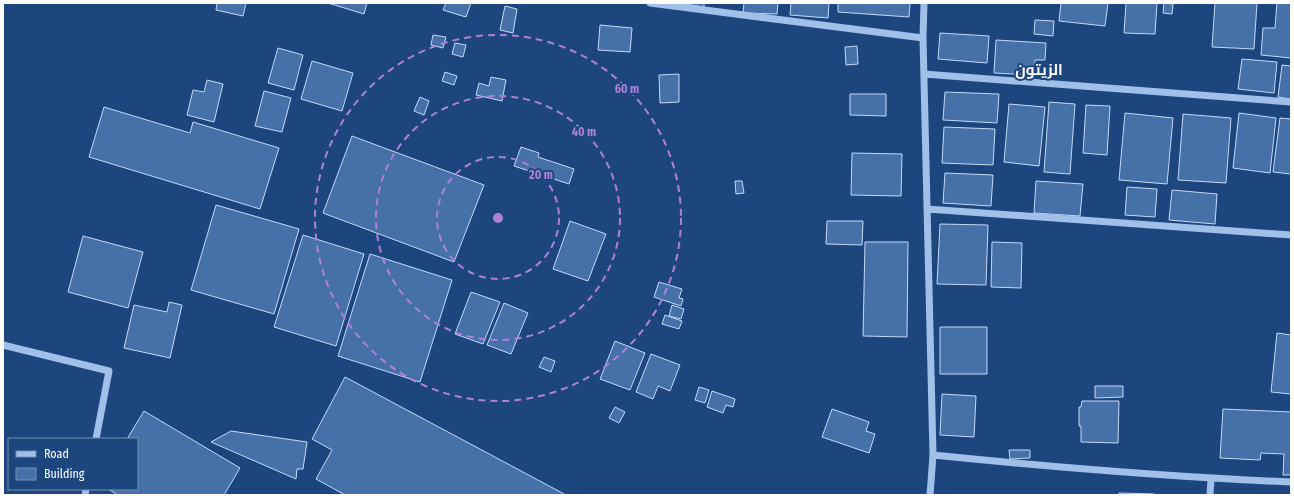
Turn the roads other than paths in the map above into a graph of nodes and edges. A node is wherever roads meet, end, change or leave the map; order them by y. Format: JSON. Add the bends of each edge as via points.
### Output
{"nodes":[{"id":1,"x":650,"y":3,"type":"edge"},
{"id":2,"x":924,"y":3,"type":"edge"},
{"id":3,"x":923,"y":38,"type":"junction"},
{"id":4,"x":924,"y":74,"type":"junction"},
{"id":5,"x":1291,"y":102,"type":"edge"},
{"id":6,"x":927,"y":208,"type":"junction"},
{"id":7,"x":1291,"y":235,"type":"edge"},
{"id":8,"x":3,"y":345,"type":"edge"},
{"id":9,"x":96,"y":438,"type":"edge"},
{"id":10,"x":933,"y":455,"type":"junction"},
{"id":11,"x":1211,"y":479,"type":"junction"},
{"id":12,"x":1291,"y":482,"type":"edge"},
{"id":13,"x":930,"y":495,"type":"edge"},
{"id":14,"x":1210,"y":495,"type":"edge"}],
"edges":[{"from":1,"to":3,"type":"street"},
{"from":2,"to":3,"type":"street"},
{"from":3,"to":4,"type":"street"},
{"from":4,"to":5,"type":"street"},
{"from":4,"to":6,"type":"street"},
{"from":6,"to":7,"type":"street"},
{"from":6,"to":10,"type":"street"},
{"from":8,"to":9,"type":"street","via":[[109,371]]},
{"from":10,"to":11,"type":"street"},
{"from":10,"to":13,"type":"street"},
{"from":11,"to":12,"type":"street"},
{"from":11,"to":14,"type":"street"}]}
